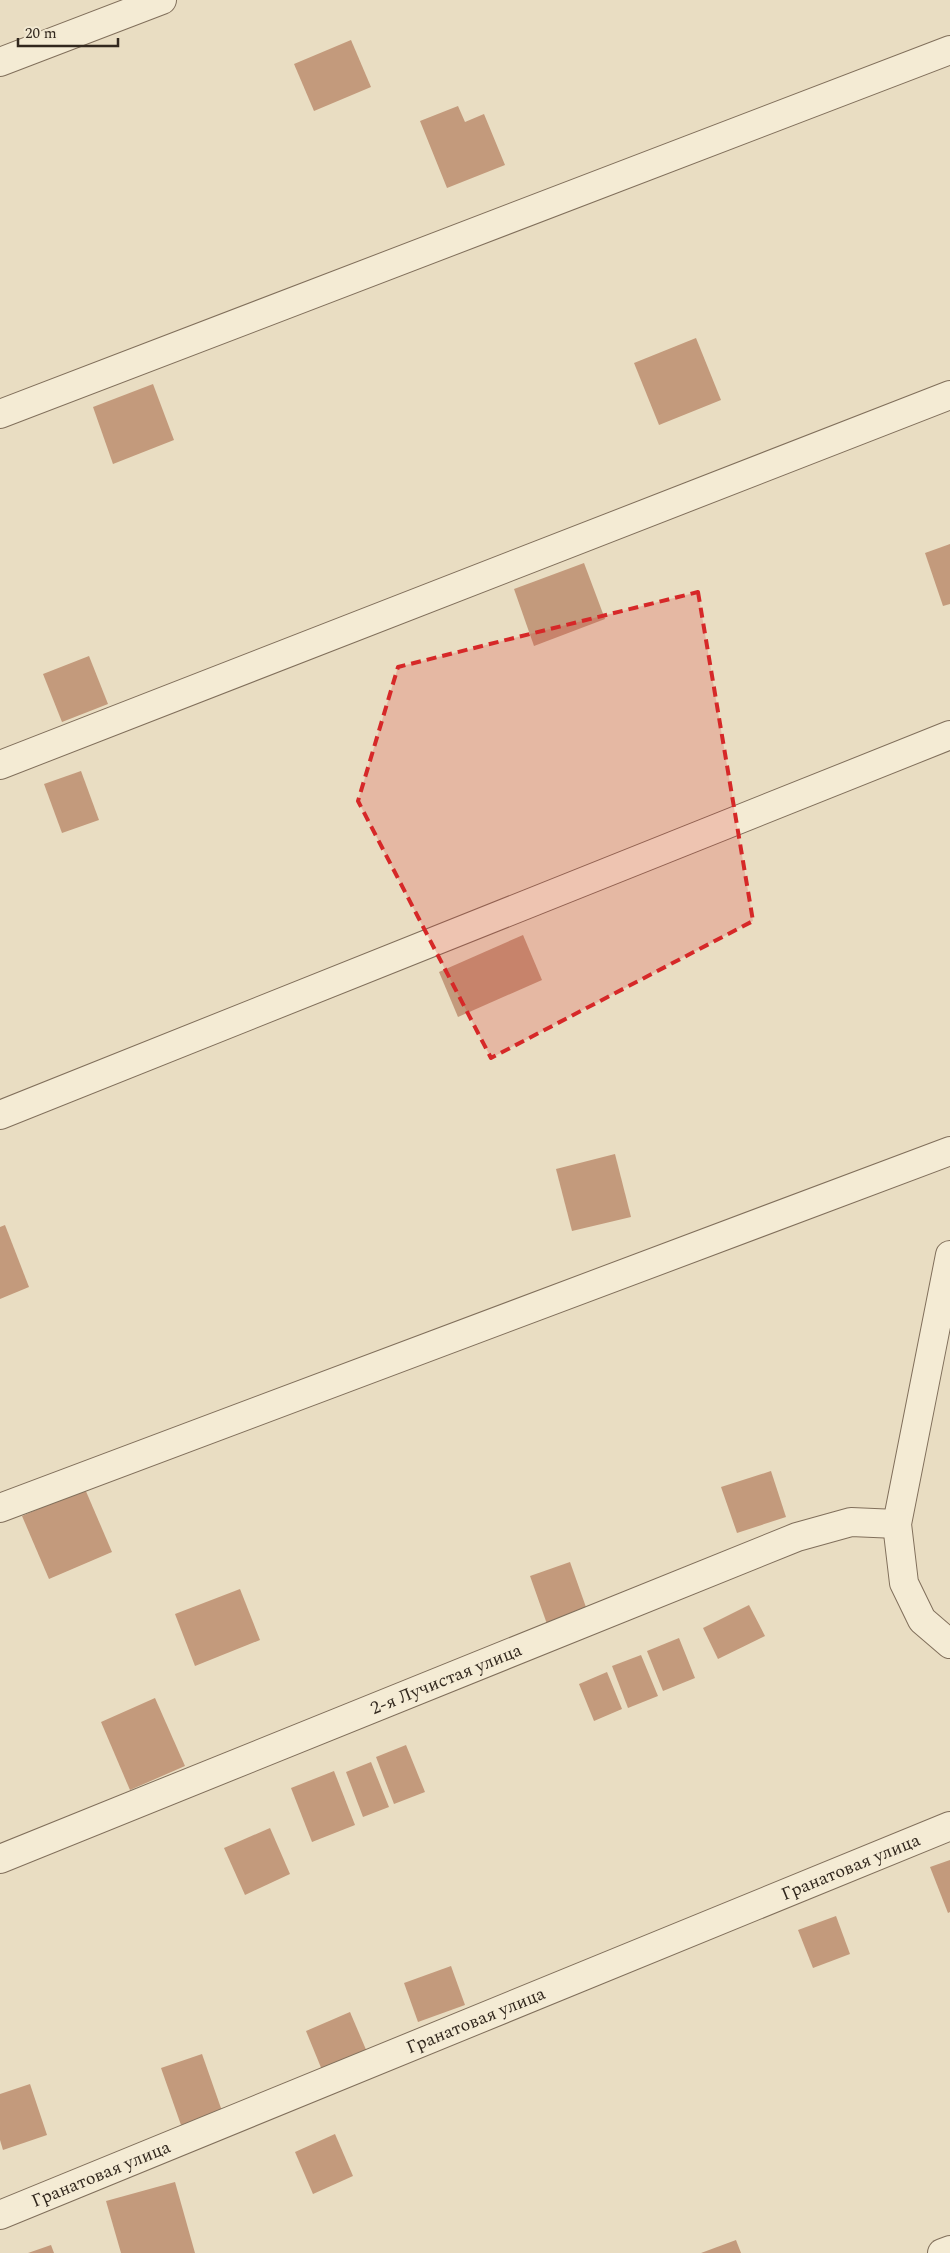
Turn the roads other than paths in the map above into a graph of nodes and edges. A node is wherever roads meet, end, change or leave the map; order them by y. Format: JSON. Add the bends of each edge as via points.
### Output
{"nodes":[{"id":1,"x":162,"y":0,"type":"edge"},
{"id":2,"x":950,"y":50,"type":"edge"},
{"id":3,"x":0,"y":62,"type":"edge"},
{"id":4,"x":950,"y":395,"type":"edge"},
{"id":5,"x":0,"y":414,"type":"edge"},
{"id":6,"x":950,"y":735,"type":"edge"},
{"id":7,"x":0,"y":765,"type":"edge"},
{"id":8,"x":0,"y":1115,"type":"edge"},
{"id":9,"x":950,"y":1150,"type":"edge"},
{"id":10,"x":950,"y":1255,"type":"edge"},
{"id":11,"x":0,"y":1508,"type":"edge"},
{"id":12,"x":897,"y":1524,"type":"junction"},
{"id":13,"x":950,"y":1644,"type":"edge"},
{"id":14,"x":950,"y":1826,"type":"edge"},
{"id":15,"x":0,"y":1859,"type":"edge"},
{"id":16,"x":0,"y":2215,"type":"edge"},
{"id":17,"x":950,"y":2250,"type":"edge"},
{"id":18,"x":942,"y":2253,"type":"edge"}],
"edges":[{"from":1,"to":3,"type":"street"},
{"from":2,"to":5,"type":"street"},
{"from":4,"to":7,"type":"street"},
{"from":6,"to":8,"type":"street"},
{"from":9,"to":11,"type":"street"},
{"from":10,"to":12,"type":"street"},
{"from":12,"to":13,"type":"street","via":[[904,1583],[922,1620]]},
{"from":12,"to":15,"type":"street","name":"2-я Лучистая улица","via":[[851,1522],[797,1537]]},
{"from":14,"to":16,"type":"street","name":"Гранатовая улица"},
{"from":17,"to":18,"type":"street"}]}
